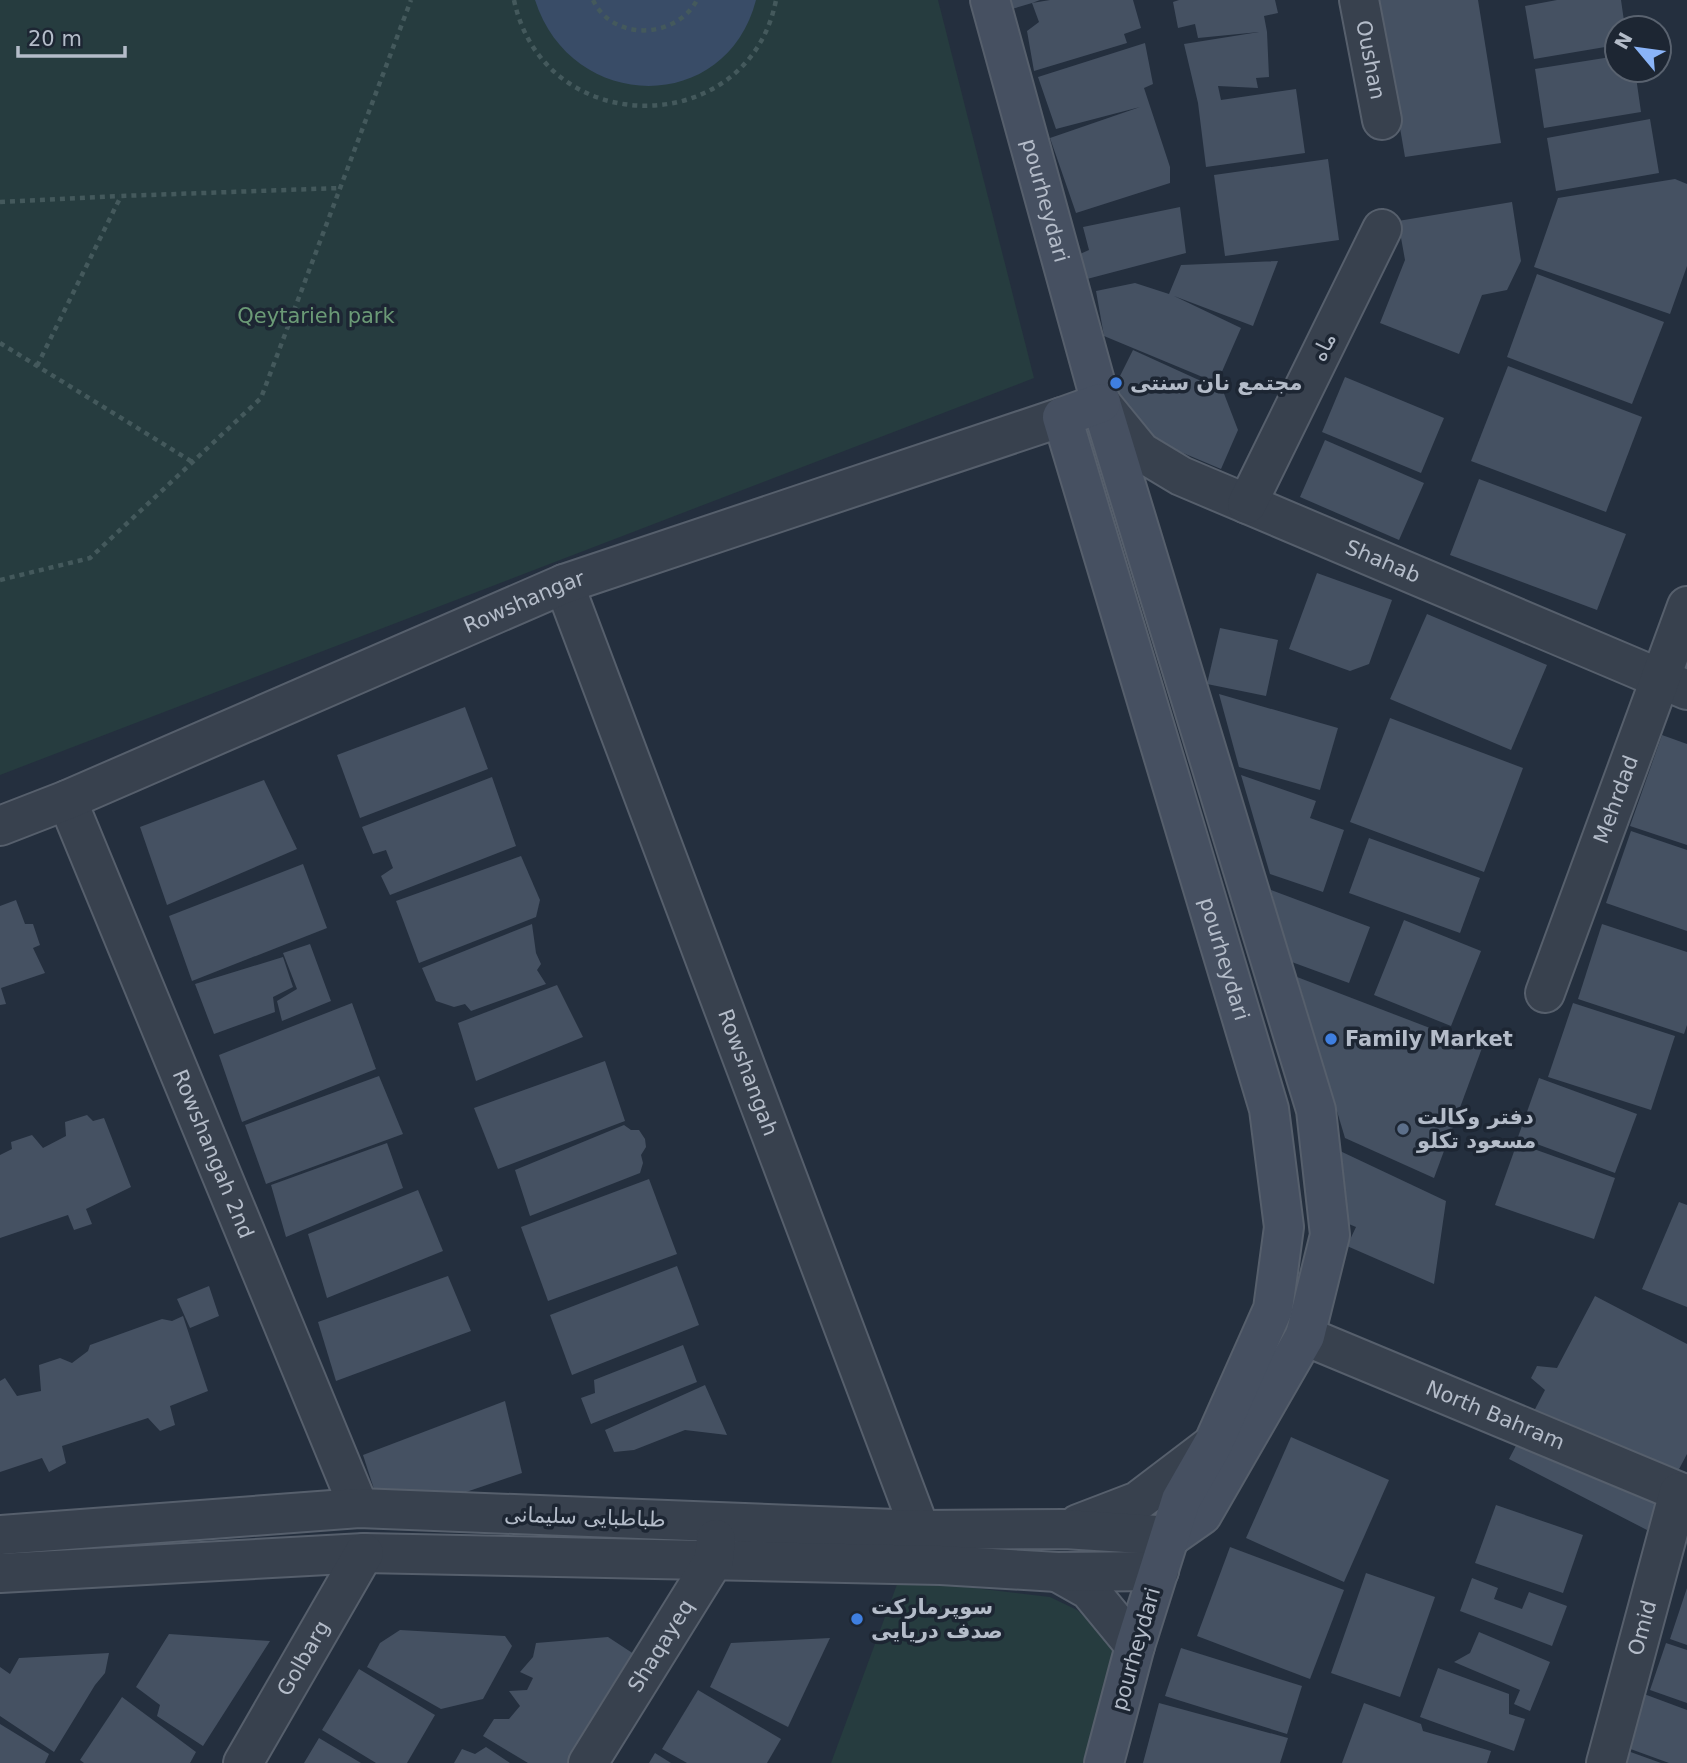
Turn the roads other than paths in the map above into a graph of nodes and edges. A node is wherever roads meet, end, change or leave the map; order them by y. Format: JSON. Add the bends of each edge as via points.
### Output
{"nodes":[{"id":1,"x":990,"y":0,"type":"edge"},
{"id":2,"x":1359,"y":0,"type":"edge"},
{"id":3,"x":1382,"y":120,"type":"dead end"},
{"id":4,"x":1382,"y":229,"type":"dead end"},
{"id":5,"x":1101,"y":403,"type":"junction"},
{"id":6,"x":1062,"y":417,"type":"junction"},
{"id":7,"x":1247,"y":504,"type":"junction"},
{"id":8,"x":564,"y":583,"type":"junction"},
{"id":9,"x":1687,"y":606,"type":"edge"},
{"id":10,"x":1673,"y":684,"type":"edge"},
{"id":11,"x":67,"y":800,"type":"junction"},
{"id":12,"x":0,"y":826,"type":"edge"},
{"id":13,"x":1545,"y":993,"type":"dead end"},
{"id":14,"x":1306,"y":1336,"type":"junction"},
{"id":15,"x":1213,"y":1444,"type":"junction"},
{"id":16,"x":1683,"y":1494,"type":"edge"},
{"id":17,"x":359,"y":1508,"type":"junction"},
{"id":18,"x":716,"y":1522,"type":"junction"},
{"id":19,"x":1065,"y":1529,"type":"junction"},
{"id":20,"x":0,"y":1535,"type":"edge"},
{"id":21,"x":920,"y":1547,"type":"junction"},
{"id":22,"x":364,"y":1553,"type":"junction"},
{"id":23,"x":1165,"y":1553,"type":"junction"},
{"id":24,"x":715,"y":1560,"type":"junction"},
{"id":25,"x":1057,"y":1572,"type":"junction"},
{"id":26,"x":0,"y":1573,"type":"edge"},
{"id":27,"x":1135,"y":1646,"type":"junction"},
{"id":28,"x":243,"y":1763,"type":"edge"},
{"id":29,"x":588,"y":1763,"type":"edge"},
{"id":30,"x":1104,"y":1763,"type":"edge"},
{"id":31,"x":1606,"y":1763,"type":"edge"}],
"edges":[{"from":1,"to":5,"type":"main road","name":"pourheydari"},
{"from":2,"to":3,"type":"street","name":"Oushan"},
{"from":4,"to":7,"type":"street","name":"ماه"},
{"from":5,"to":6,"type":"main road"},
{"from":5,"to":7,"type":"street","name":"Shahab","via":[[1141,452],[1181,476]]},
{"from":5,"to":14,"type":"main road","name":"pourheydari","via":[[1317,1110],[1330,1235]]},
{"from":6,"to":8,"type":"street","name":"Rowshangar"},
{"from":6,"to":15,"type":"main road","name":"pourheydari","via":[[1269,1110],[1284,1227],[1273,1309]]},
{"from":7,"to":10,"type":"street","name":"Shahab"},
{"from":8,"to":11,"type":"street","name":"Rowshangar"},
{"from":8,"to":21,"type":"street","name":"Rowshangah"},
{"from":9,"to":10,"type":"street","name":"Mehrdad"},
{"from":10,"to":13,"type":"street","name":"Mehrdad"},
{"from":11,"to":12,"type":"street","name":"Rowshangar"},
{"from":11,"to":17,"type":"street","name":"Rowshangah 2nd"},
{"from":14,"to":16,"type":"street","name":"North Bahram"},
{"from":14,"to":23,"type":"main road","name":"pourheydari","via":[[1202,1515]]},
{"from":15,"to":19,"type":"street","via":[[1138,1501]]},
{"from":15,"to":23,"type":"main road","name":"pourheydari","via":[[1181,1500]]},
{"from":16,"to":31,"type":"street","name":"Omid"},
{"from":17,"to":18,"type":"street","name":"طباطبایی سلیمانی"},
{"from":17,"to":20,"type":"street","name":"طباطبایی سلیمانی"},
{"from":18,"to":21,"type":"street","name":"طباطبایی سلیمانی"},
{"from":18,"to":24,"type":"street"},
{"from":19,"to":21,"type":"street","name":"طباطبایی سلیمانی"},
{"from":19,"to":23,"type":"street","name":"طباطبایی سلیمانی"},
{"from":21,"to":24,"type":"street","name":"طباطبایی سلیمانی"},
{"from":21,"to":25,"type":"street","name":"طباطبایی سلیمانی"},
{"from":22,"to":24,"type":"street","name":"طباطبایی سلیمانی"},
{"from":22,"to":26,"type":"street","name":"طباطبایی سلیمانی"},
{"from":22,"to":28,"type":"street","name":"Golbarg"},
{"from":23,"to":25,"type":"street","name":"طباطبایی سلیمانی"},
{"from":23,"to":27,"type":"main road","name":"pourheydari"},
{"from":24,"to":29,"type":"street","name":"Shaqayeq"},
{"from":25,"to":27,"type":"street","via":[[1089,1590]]},
{"from":27,"to":30,"type":"main road","name":"pourheydari"}]}
